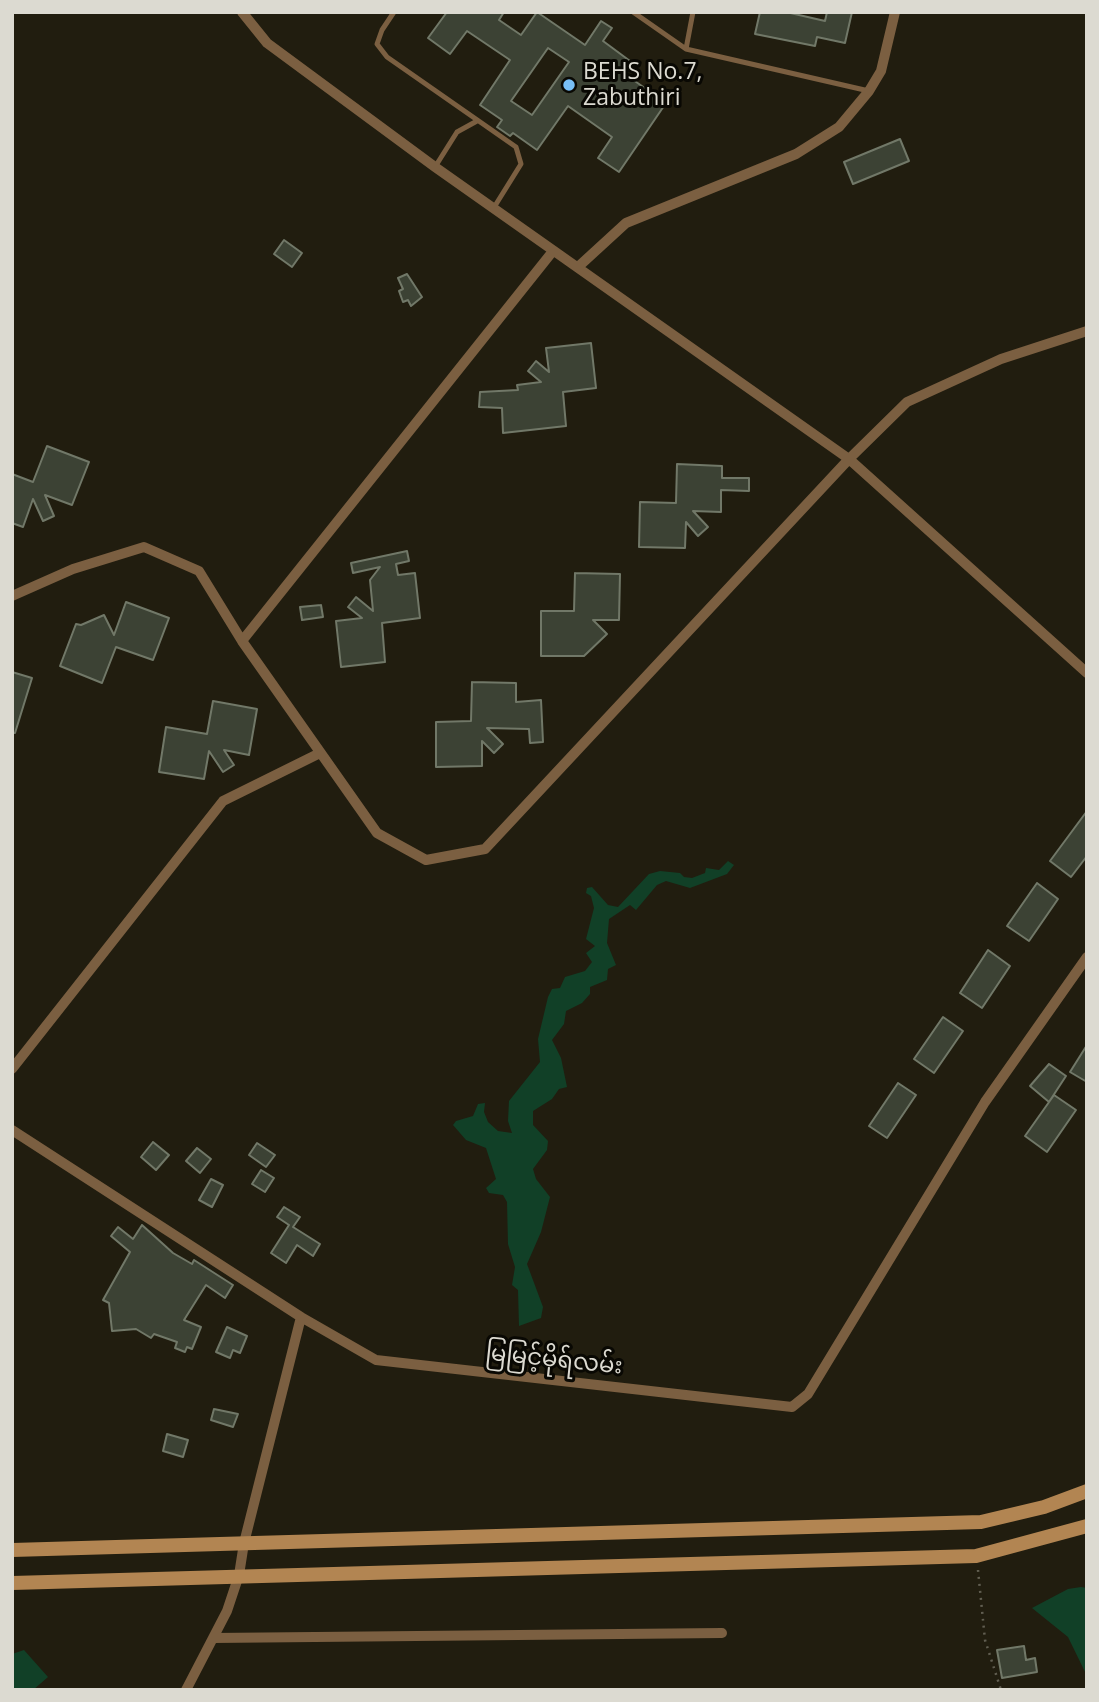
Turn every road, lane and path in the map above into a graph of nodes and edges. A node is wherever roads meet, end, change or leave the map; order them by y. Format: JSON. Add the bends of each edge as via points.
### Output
{"nodes":[{"id":1,"x":242,"y":12,"type":"edge"},
{"id":2,"x":394,"y":12,"type":"edge"},
{"id":3,"x":633,"y":12,"type":"edge"},
{"id":4,"x":693,"y":12,"type":"edge"},
{"id":5,"x":895,"y":12,"type":"edge"},
{"id":6,"x":686,"y":49,"type":"junction"},
{"id":7,"x":869,"y":91,"type":"junction"},
{"id":8,"x":477,"y":121,"type":"junction"},
{"id":9,"x":435,"y":167,"type":"junction"},
{"id":10,"x":493,"y":209,"type":"junction"},
{"id":11,"x":553,"y":251,"type":"junction"},
{"id":12,"x":578,"y":267,"type":"junction"},
{"id":13,"x":1087,"y":331,"type":"edge"},
{"id":14,"x":849,"y":460,"type":"junction"},
{"id":15,"x":12,"y":597,"type":"edge"},
{"id":16,"x":242,"y":641,"type":"junction"},
{"id":17,"x":1087,"y":673,"type":"edge"},
{"id":18,"x":320,"y":753,"type":"junction"},
{"id":19,"x":1087,"y":957,"type":"edge"},
{"id":20,"x":12,"y":1069,"type":"edge"},
{"id":21,"x":12,"y":1130,"type":"edge"},
{"id":22,"x":301,"y":1317,"type":"junction"},
{"id":23,"x":1087,"y":1491,"type":"edge"},
{"id":24,"x":1087,"y":1527,"type":"edge"},
{"id":25,"x":244,"y":1543,"type":"junction"},
{"id":26,"x":12,"y":1550,"type":"edge"},
{"id":27,"x":976,"y":1556,"type":"junction"},
{"id":28,"x":239,"y":1575,"type":"junction"},
{"id":29,"x":12,"y":1583,"type":"edge"},
{"id":30,"x":722,"y":1633,"type":"dead end"},
{"id":31,"x":213,"y":1638,"type":"junction"},
{"id":32,"x":186,"y":1690,"type":"edge"},
{"id":33,"x":1001,"y":1690,"type":"edge"}],
"edges":[{"from":1,"to":9,"type":"street","via":[[267,43]]},
{"from":2,"to":8,"type":"lane","via":[[377,44],[387,57]]},
{"from":3,"to":6,"type":"lane"},
{"from":4,"to":6,"type":"lane"},
{"from":5,"to":7,"type":"street","via":[[881,71]]},
{"from":6,"to":7,"type":"lane"},
{"from":7,"to":12,"type":"street","via":[[839,127],[796,153],[626,223]]},
{"from":8,"to":9,"type":"lane","via":[[457,132]]},
{"from":8,"to":10,"type":"lane","via":[[516,147],[521,164]]},
{"from":9,"to":10,"type":"street"},
{"from":10,"to":11,"type":"street"},
{"from":11,"to":12,"type":"street"},
{"from":11,"to":16,"type":"street"},
{"from":12,"to":14,"type":"street"},
{"from":13,"to":14,"type":"street","via":[[1001,359],[907,402]]},
{"from":14,"to":17,"type":"street"},
{"from":14,"to":18,"type":"street","via":[[485,849],[426,860],[377,833]]},
{"from":15,"to":16,"type":"street","via":[[73,569],[144,547],[199,571]]},
{"from":16,"to":18,"type":"street"},
{"from":18,"to":20,"type":"street","via":[[223,801]]},
{"from":19,"to":22,"type":"street","name":"မြမြင့်မိုရ်လမ်း","via":[[985,1102],[808,1394],[792,1407],[376,1360]]},
{"from":21,"to":22,"type":"street","name":"မြမြင့်မိုရ်လမ်း"},
{"from":22,"to":25,"type":"street"},
{"from":23,"to":25,"type":"main road","via":[[1044,1507],[981,1521]]},
{"from":24,"to":27,"type":"main road"},
{"from":25,"to":26,"type":"main road"},
{"from":25,"to":28,"type":"street"},
{"from":27,"to":28,"type":"main road"},
{"from":27,"to":33,"type":"path","via":[[985,1640]]},
{"from":28,"to":29,"type":"main road"},
{"from":28,"to":31,"type":"street","via":[[228,1611]]},
{"from":30,"to":31,"type":"street"},
{"from":31,"to":32,"type":"street"}]}
